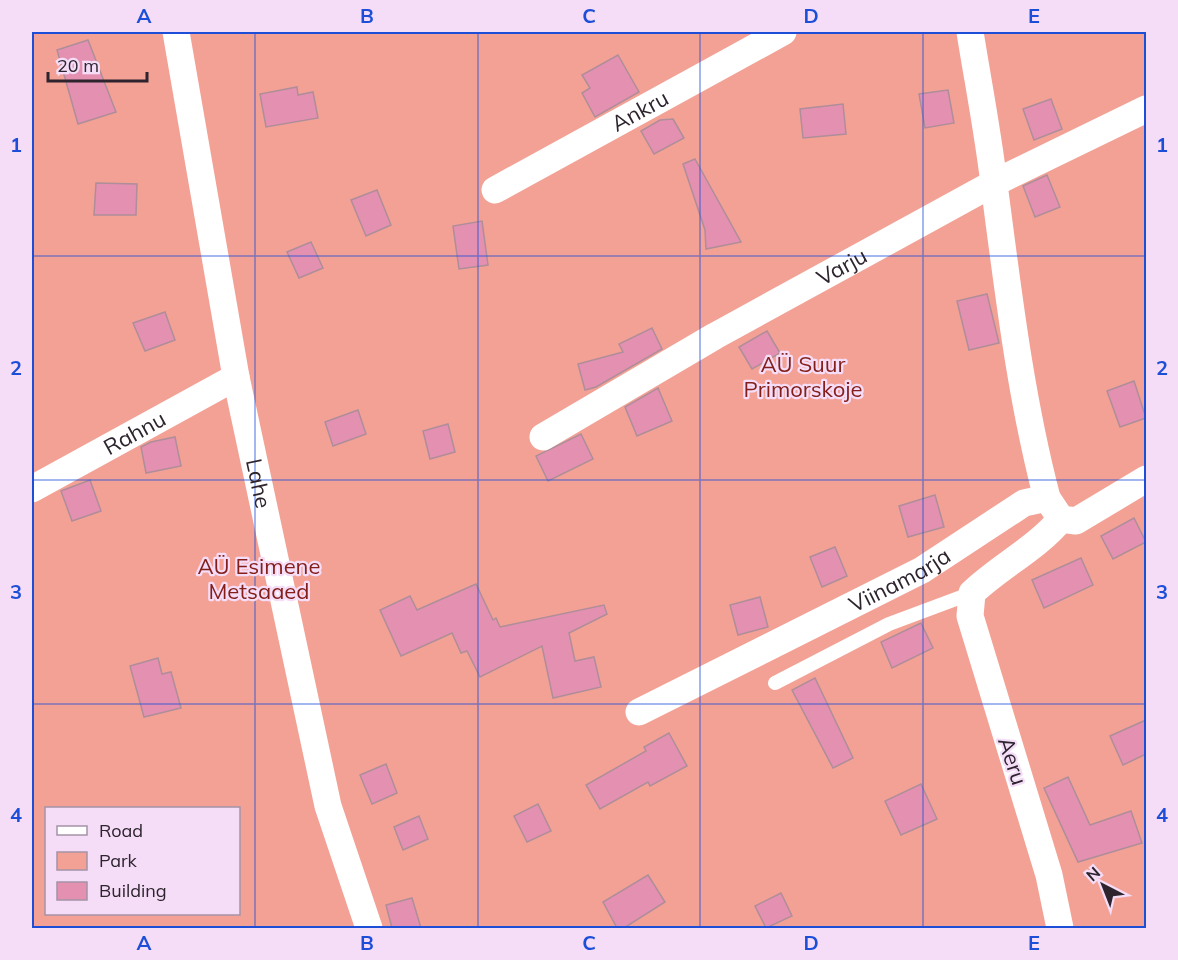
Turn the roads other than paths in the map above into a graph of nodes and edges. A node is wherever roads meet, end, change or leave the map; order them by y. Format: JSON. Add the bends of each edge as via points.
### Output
{"nodes":[{"id":1,"x":176,"y":32,"type":"edge"},
{"id":2,"x":783,"y":32,"type":"edge"},
{"id":3,"x":970,"y":32,"type":"edge"},
{"id":4,"x":1146,"y":109,"type":"edge"},
{"id":5,"x":994,"y":183,"type":"junction"},
{"id":6,"x":495,"y":190,"type":"dead end"},
{"id":7,"x":236,"y":376,"type":"junction"},
{"id":8,"x":543,"y":437,"type":"dead end"},
{"id":9,"x":1146,"y":479,"type":"edge"},
{"id":10,"x":32,"y":489,"type":"edge"},
{"id":11,"x":1054,"y":508,"type":"junction"},
{"id":12,"x":972,"y":593,"type":"junction"},
{"id":13,"x":775,"y":683,"type":"dead end"},
{"id":14,"x":639,"y":712,"type":"dead end"},
{"id":15,"x":369,"y":928,"type":"edge"},
{"id":16,"x":1060,"y":928,"type":"edge"}],
"edges":[{"from":1,"to":7,"type":"street","name":"Lahe"},
{"from":2,"to":6,"type":"street","name":"Ankru"},
{"from":3,"to":5,"type":"street"},
{"from":4,"to":5,"type":"street","name":"Varju"},
{"from":5,"to":8,"type":"street","name":"Varju","via":[[716,336]]},
{"from":5,"to":11,"type":"street","via":[[1006,294],[1034,445]]},
{"from":7,"to":10,"type":"street","name":"Rahnu"},
{"from":7,"to":15,"type":"street","name":"Lahe","via":[[328,806]]},
{"from":9,"to":11,"type":"street","name":"Viinamarja","via":[[1076,521]]},
{"from":11,"to":12,"type":"street","via":[[1038,542]]},
{"from":11,"to":14,"type":"street","name":"Viinamarja","via":[[1024,503],[922,570]]},
{"from":12,"to":13,"type":"lane","via":[[889,624]]},
{"from":12,"to":16,"type":"street","name":"Aeru","via":[[970,616],[1049,875]]}]}
